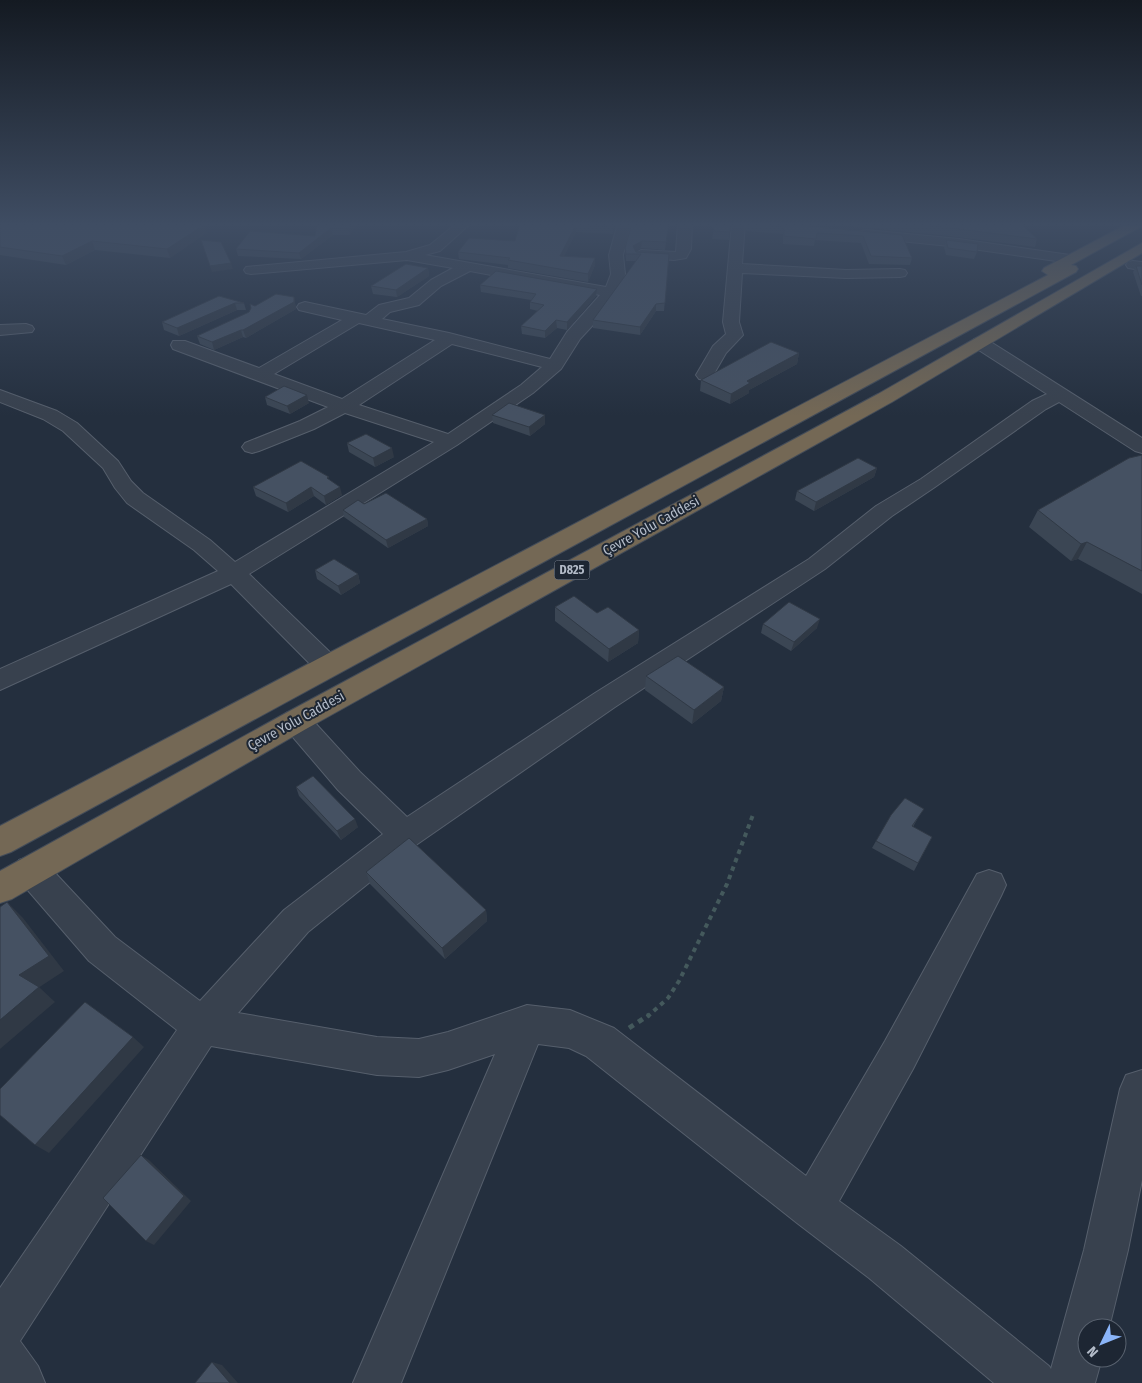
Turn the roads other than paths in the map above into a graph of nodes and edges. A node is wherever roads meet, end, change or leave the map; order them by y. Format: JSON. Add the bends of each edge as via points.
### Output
{"nodes":[{"id":1,"x":431,"y":288,"type":"edge"},
{"id":2,"x":586,"y":288,"type":"edge"},
{"id":3,"x":614,"y":288,"type":"edge"},
{"id":4,"x":734,"y":288,"type":"edge"},
{"id":5,"x":1019,"y":288,"type":"edge"},
{"id":6,"x":1033,"y":288,"type":"edge"},
{"id":7,"x":1084,"y":288,"type":"edge"},
{"id":8,"x":611,"y":293,"type":"junction"},
{"id":9,"x":305,"y":307,"type":"dead end"},
{"id":10,"x":976,"y":318,"type":"junction"},
{"id":11,"x":363,"y":320,"type":"junction"},
{"id":12,"x":26,"y":329,"type":"dead end"},
{"id":13,"x":0,"y":330,"type":"edge"},
{"id":14,"x":204,"y":334,"type":"edge"},
{"id":15,"x":449,"y":338,"type":"junction"},
{"id":16,"x":980,"y":343,"type":"junction"},
{"id":17,"x":555,"y":364,"type":"junction"},
{"id":18,"x":260,"y":375,"type":"junction"},
{"id":19,"x":705,"y":375,"type":"edge"},
{"id":20,"x":1060,"y":394,"type":"junction"},
{"id":21,"x":0,"y":396,"type":"edge"},
{"id":22,"x":344,"y":406,"type":"junction"},
{"id":23,"x":450,"y":441,"type":"junction"},
{"id":24,"x":252,"y":447,"type":"dead end"},
{"id":25,"x":1142,"y":447,"type":"edge"},
{"id":26,"x":234,"y":573,"type":"junction"},
{"id":27,"x":328,"y":666,"type":"junction"},
{"id":28,"x":0,"y":680,"type":"edge"},
{"id":29,"x":296,"y":721,"type":"junction"},
{"id":30,"x":405,"y":835,"type":"junction"},
{"id":31,"x":0,"y":842,"type":"edge"},
{"id":32,"x":16,"y":879,"type":"edge"},
{"id":33,"x":989,"y":885,"type":"dead end"},
{"id":34,"x":527,"y":1024,"type":"junction"},
{"id":35,"x":202,"y":1026,"type":"junction"},
{"id":36,"x":1140,"y":1089,"type":"dead end"},
{"id":37,"x":812,"y":1208,"type":"junction"},
{"id":38,"x":0,"y":1329,"type":"edge"},
{"id":39,"x":0,"y":1354,"type":"edge"},
{"id":40,"x":21,"y":1383,"type":"edge"},
{"id":41,"x":377,"y":1383,"type":"edge"},
{"id":42,"x":1032,"y":1383,"type":"edge"},
{"id":43,"x":1071,"y":1383,"type":"edge"}],
"edges":[{"from":1,"to":11,"type":"street","via":[[414,302],[385,308]]},
{"from":2,"to":8,"type":"street"},
{"from":3,"to":8,"type":"street"},
{"from":4,"to":19,"type":"street","via":[[731,322],[735,335],[719,350]]},
{"from":5,"to":10,"type":"highway"},
{"from":6,"to":10,"type":"highway","name":"Çevre Yolu Caddesi","number":"D825"},
{"from":7,"to":16,"type":"highway","name":"Çevre Yolu Caddesi","number":"D825","via":[[1010,324]]},
{"from":8,"to":17,"type":"street","via":[[573,336]]},
{"from":9,"to":11,"type":"street"},
{"from":10,"to":27,"type":"highway","name":"Çevre Yolu Caddesi","number":"D825","via":[[855,386]]},
{"from":11,"to":15,"type":"street"},
{"from":11,"to":18,"type":"street"},
{"from":12,"to":13,"type":"street"},
{"from":14,"to":18,"type":"street","via":[[179,345]]},
{"from":15,"to":17,"type":"street"},
{"from":15,"to":22,"type":"street"},
{"from":16,"to":20,"type":"street"},
{"from":16,"to":29,"type":"highway","name":"Çevre Yolu Caddesi","number":"D825"},
{"from":17,"to":23,"type":"street","via":[[527,389]]},
{"from":18,"to":22,"type":"street"},
{"from":20,"to":25,"type":"street"},
{"from":20,"to":30,"type":"street","via":[[884,511],[817,564],[605,700]]},
{"from":21,"to":26,"type":"street","via":[[50,415],[70,427],[111,465],[135,498],[202,545]]},
{"from":22,"to":23,"type":"street"},
{"from":22,"to":24,"type":"street"},
{"from":23,"to":26,"type":"street"},
{"from":26,"to":27,"type":"street"},
{"from":26,"to":28,"type":"street"},
{"from":27,"to":31,"type":"highway","name":"Çevre Yolu Caddesi","number":"D825"},
{"from":29,"to":30,"type":"street","via":[[349,781]]},
{"from":29,"to":32,"type":"highway","name":"Çevre Yolu Caddesi","number":"D825"},
{"from":30,"to":35,"type":"street","via":[[296,921]]},
{"from":32,"to":35,"type":"street"},
{"from":33,"to":37,"type":"street","via":[[899,1055]]},
{"from":34,"to":35,"type":"street","via":[[419,1058],[377,1056]]},
{"from":34,"to":37,"type":"street","via":[[570,1029],[600,1042]]},
{"from":34,"to":41,"type":"street"},
{"from":35,"to":38,"type":"street"},
{"from":36,"to":43,"type":"street","via":[[1106,1250]]},
{"from":37,"to":42,"type":"street","via":[[886,1262]]},
{"from":39,"to":40,"type":"street"}]}
